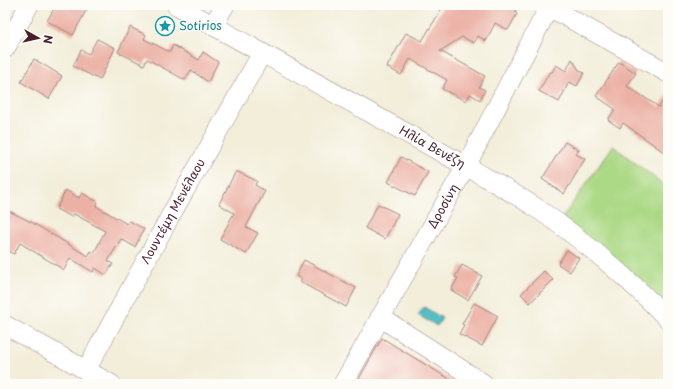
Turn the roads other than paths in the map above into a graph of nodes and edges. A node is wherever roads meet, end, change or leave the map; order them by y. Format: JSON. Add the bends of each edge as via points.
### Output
{"nodes":[{"id":1,"x":28,"y":5,"type":"edge"},
{"id":2,"x":176,"y":5,"type":"edge"},
{"id":3,"x":225,"y":5,"type":"edge"},
{"id":4,"x":549,"y":6,"type":"edge"},
{"id":5,"x":213,"y":26,"type":"junction"},
{"id":6,"x":5,"y":49,"type":"edge"},
{"id":7,"x":262,"y":53,"type":"junction"},
{"id":8,"x":668,"y":73,"type":"edge"},
{"id":9,"x":466,"y":166,"type":"junction"},
{"id":10,"x":380,"y":317,"type":"junction"},
{"id":11,"x":668,"y":319,"type":"edge"},
{"id":12,"x":5,"y":325,"type":"edge"},
{"id":13,"x":86,"y":370,"type":"junction"},
{"id":14,"x":111,"y":384,"type":"edge"},
{"id":15,"x":343,"y":384,"type":"edge"},
{"id":16,"x":484,"y":384,"type":"edge"}],
"edges":[{"from":1,"to":6,"type":"street"},
{"from":2,"to":5,"type":"street","name":"Ηλία Βενέζη"},
{"from":3,"to":5,"type":"street"},
{"from":4,"to":8,"type":"street"},
{"from":4,"to":9,"type":"street","name":"Δροσίνη"},
{"from":5,"to":7,"type":"street","name":"Ηλία Βενέζη"},
{"from":7,"to":9,"type":"street","name":"Ηλία Βενέζη"},
{"from":7,"to":13,"type":"street","name":"Λουντέμη Μενέλαου"},
{"from":9,"to":10,"type":"street","name":"Δροσίνη"},
{"from":9,"to":11,"type":"street","name":"Ηλία Βενέζη","via":[[532,205],[564,228]]},
{"from":10,"to":15,"type":"street","name":"Δροσίνη"},
{"from":10,"to":16,"type":"street"},
{"from":12,"to":13,"type":"street"},
{"from":13,"to":14,"type":"street"}]}
